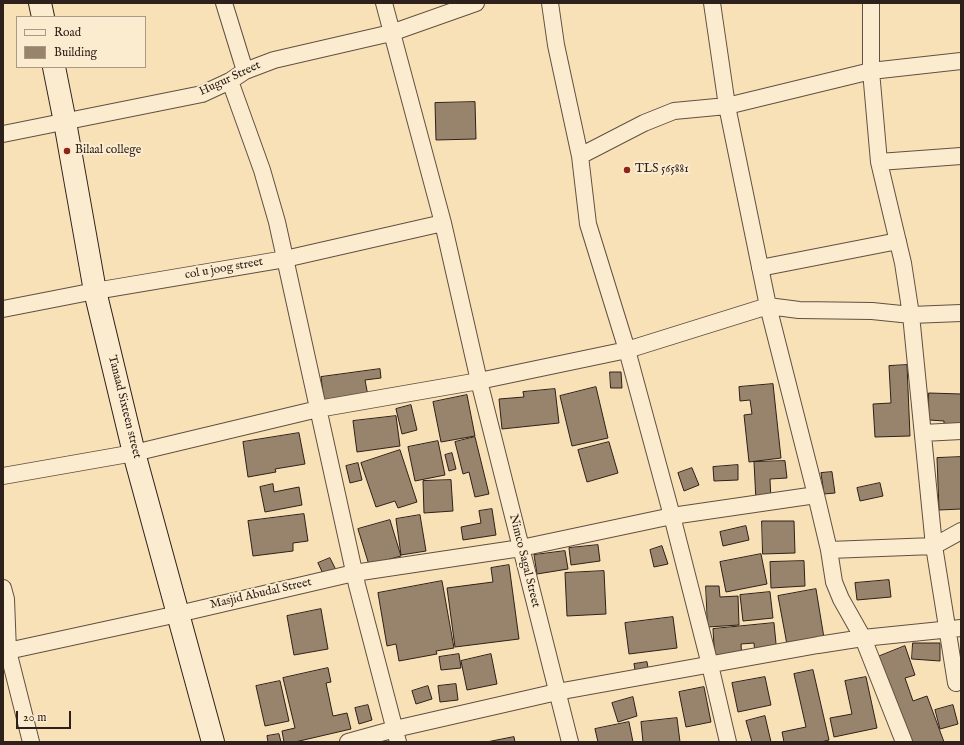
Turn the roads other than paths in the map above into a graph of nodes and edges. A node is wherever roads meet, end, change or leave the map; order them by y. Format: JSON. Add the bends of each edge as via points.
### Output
{"nodes":[{"id":1,"x":40,"y":3,"type":"edge"},
{"id":2,"x":224,"y":3,"type":"edge"},
{"id":3,"x":384,"y":3,"type":"edge"},
{"id":4,"x":476,"y":3,"type":"edge"},
{"id":5,"x":550,"y":3,"type":"edge"},
{"id":6,"x":712,"y":3,"type":"edge"},
{"id":7,"x":871,"y":3,"type":"edge"},
{"id":8,"x":43,"y":16,"type":"edge"},
{"id":9,"x":391,"y":33,"type":"junction"},
{"id":10,"x":961,"y":62,"type":"edge"},
{"id":11,"x":54,"y":68,"type":"edge"},
{"id":12,"x":245,"y":70,"type":"junction"},
{"id":13,"x":871,"y":71,"type":"junction"},
{"id":14,"x":230,"y":81,"type":"junction"},
{"id":15,"x":727,"y":106,"type":"junction"},
{"id":16,"x":65,"y":122,"type":"junction"},
{"id":17,"x":3,"y":134,"type":"edge"},
{"id":18,"x":580,"y":156,"type":"junction"},
{"id":19,"x":961,"y":156,"type":"edge"},
{"id":20,"x":879,"y":162,"type":"junction"},
{"id":21,"x":443,"y":223,"type":"junction"},
{"id":22,"x":898,"y":241,"type":"junction"},
{"id":23,"x":285,"y":259,"type":"junction"},
{"id":24,"x":760,"y":268,"type":"junction"},
{"id":25,"x":96,"y":291,"type":"junction"},
{"id":26,"x":768,"y":306,"type":"junction"},
{"id":27,"x":3,"y":310,"type":"edge"},
{"id":28,"x":961,"y":313,"type":"edge"},
{"id":29,"x":911,"y":315,"type":"junction"},
{"id":30,"x":627,"y":350,"type":"junction"},
{"id":31,"x":479,"y":381,"type":"junction"},
{"id":32,"x":318,"y":409,"type":"junction"},
{"id":33,"x":961,"y":432,"type":"edge"},
{"id":34,"x":923,"y":433,"type":"junction"},
{"id":35,"x":134,"y":453,"type":"junction"},
{"id":36,"x":3,"y":476,"type":"edge"},
{"id":37,"x":816,"y":495,"type":"junction"},
{"id":38,"x":672,"y":516,"type":"junction"},
{"id":39,"x":961,"y":531,"type":"edge"},
{"id":40,"x":934,"y":546,"type":"junction"},
{"id":41,"x":521,"y":548,"type":"junction"},
{"id":42,"x":829,"y":550,"type":"junction"},
{"id":43,"x":354,"y":573,"type":"junction"},
{"id":44,"x":3,"y":588,"type":"edge"},
{"id":45,"x":178,"y":614,"type":"junction"},
{"id":46,"x":954,"y":629,"type":"edge"},
{"id":47,"x":863,"y":638,"type":"junction"},
{"id":48,"x":6,"y":651,"type":"edge"},
{"id":49,"x":710,"y":665,"type":"junction"},
{"id":50,"x":956,"y":683,"type":"dead end"},
{"id":51,"x":557,"y":692,"type":"junction"},
{"id":52,"x":397,"y":736,"type":"edge"},
{"id":53,"x":31,"y":742,"type":"edge"},
{"id":54,"x":213,"y":742,"type":"edge"},
{"id":55,"x":348,"y":742,"type":"edge"},
{"id":56,"x":570,"y":742,"type":"edge"},
{"id":57,"x":728,"y":742,"type":"edge"},
{"id":58,"x":904,"y":742,"type":"edge"}],
"edges":[{"from":1,"to":8,"type":"street"},
{"from":2,"to":12,"type":"street"},
{"from":3,"to":9,"type":"street","name":"Nimco Sagal Street"},
{"from":4,"to":9,"type":"street","name":"Hugur Street"},
{"from":5,"to":18,"type":"street","via":[[556,45]]},
{"from":6,"to":15,"type":"street"},
{"from":7,"to":13,"type":"street"},
{"from":9,"to":12,"type":"street","name":"Hugur Street","via":[[274,60]]},
{"from":9,"to":21,"type":"street","name":"Nimco Sagal Street"},
{"from":10,"to":13,"type":"street"},
{"from":11,"to":16,"type":"street","name":"Tanaad Sixteen street"},
{"from":12,"to":14,"type":"street","name":"Hugur Street"},
{"from":13,"to":15,"type":"street"},
{"from":13,"to":20,"type":"street"},
{"from":14,"to":16,"type":"street","name":"Hugur Street","via":[[202,94]]},
{"from":14,"to":23,"type":"street","via":[[262,170]]},
{"from":15,"to":18,"type":"street","via":[[674,111],[644,123]]},
{"from":15,"to":24,"type":"street"},
{"from":16,"to":17,"type":"street","name":"Hugur Street"},
{"from":16,"to":25,"type":"street","name":"Tanaad Sixteen street"},
{"from":18,"to":30,"type":"street","via":[[588,224]]},
{"from":19,"to":20,"type":"street"},
{"from":20,"to":22,"type":"street"},
{"from":21,"to":23,"type":"street","name":"col u joog street"},
{"from":21,"to":31,"type":"street","name":"Nimco Sagal Street"},
{"from":22,"to":24,"type":"street"},
{"from":22,"to":29,"type":"street"},
{"from":23,"to":25,"type":"street","name":"col u joog street"},
{"from":23,"to":32,"type":"street"},
{"from":24,"to":26,"type":"street"},
{"from":25,"to":27,"type":"street","name":"col u joog street"},
{"from":25,"to":35,"type":"street","name":"Tanaad Sixteen street"},
{"from":26,"to":29,"type":"street","via":[[798,310],[872,311]]},
{"from":26,"to":30,"type":"street"},
{"from":26,"to":37,"type":"street"},
{"from":28,"to":29,"type":"street"},
{"from":29,"to":34,"type":"street"},
{"from":30,"to":31,"type":"street"},
{"from":30,"to":38,"type":"street"},
{"from":31,"to":32,"type":"street"},
{"from":31,"to":41,"type":"street","name":"Nimco Sagal Street"},
{"from":32,"to":35,"type":"street"},
{"from":32,"to":43,"type":"street"},
{"from":33,"to":34,"type":"street"},
{"from":34,"to":40,"type":"street"},
{"from":35,"to":36,"type":"street"},
{"from":35,"to":45,"type":"street","name":"Tanaad Sixteen street"},
{"from":37,"to":38,"type":"street","name":"Masjid Abudal Street"},
{"from":37,"to":42,"type":"street"},
{"from":38,"to":41,"type":"street","name":"Masjid Abudal Street"},
{"from":38,"to":49,"type":"street"},
{"from":39,"to":40,"type":"street"},
{"from":40,"to":42,"type":"street"},
{"from":40,"to":46,"type":"street"},
{"from":41,"to":43,"type":"street","name":"Masjid Abudal Street"},
{"from":41,"to":51,"type":"street","name":"Nimco Sagal Street"},
{"from":42,"to":47,"type":"street","via":[[834,582]]},
{"from":43,"to":45,"type":"street","name":"Masjid Abudal Street"},
{"from":43,"to":52,"type":"street"},
{"from":44,"to":48,"type":"street","via":[[6,599]]},
{"from":45,"to":48,"type":"street","name":"Masjid Abudal Street"},
{"from":45,"to":54,"type":"street","name":"Tanaad Sixteen street"},
{"from":46,"to":47,"type":"street"},
{"from":46,"to":50,"type":"street"},
{"from":47,"to":49,"type":"street"},
{"from":47,"to":58,"type":"street"},
{"from":48,"to":53,"type":"street"},
{"from":49,"to":51,"type":"street"},
{"from":49,"to":57,"type":"street"},
{"from":51,"to":52,"type":"street"},
{"from":51,"to":56,"type":"street","name":"Nimco Sagal Street"},
{"from":52,"to":55,"type":"street"}]}
